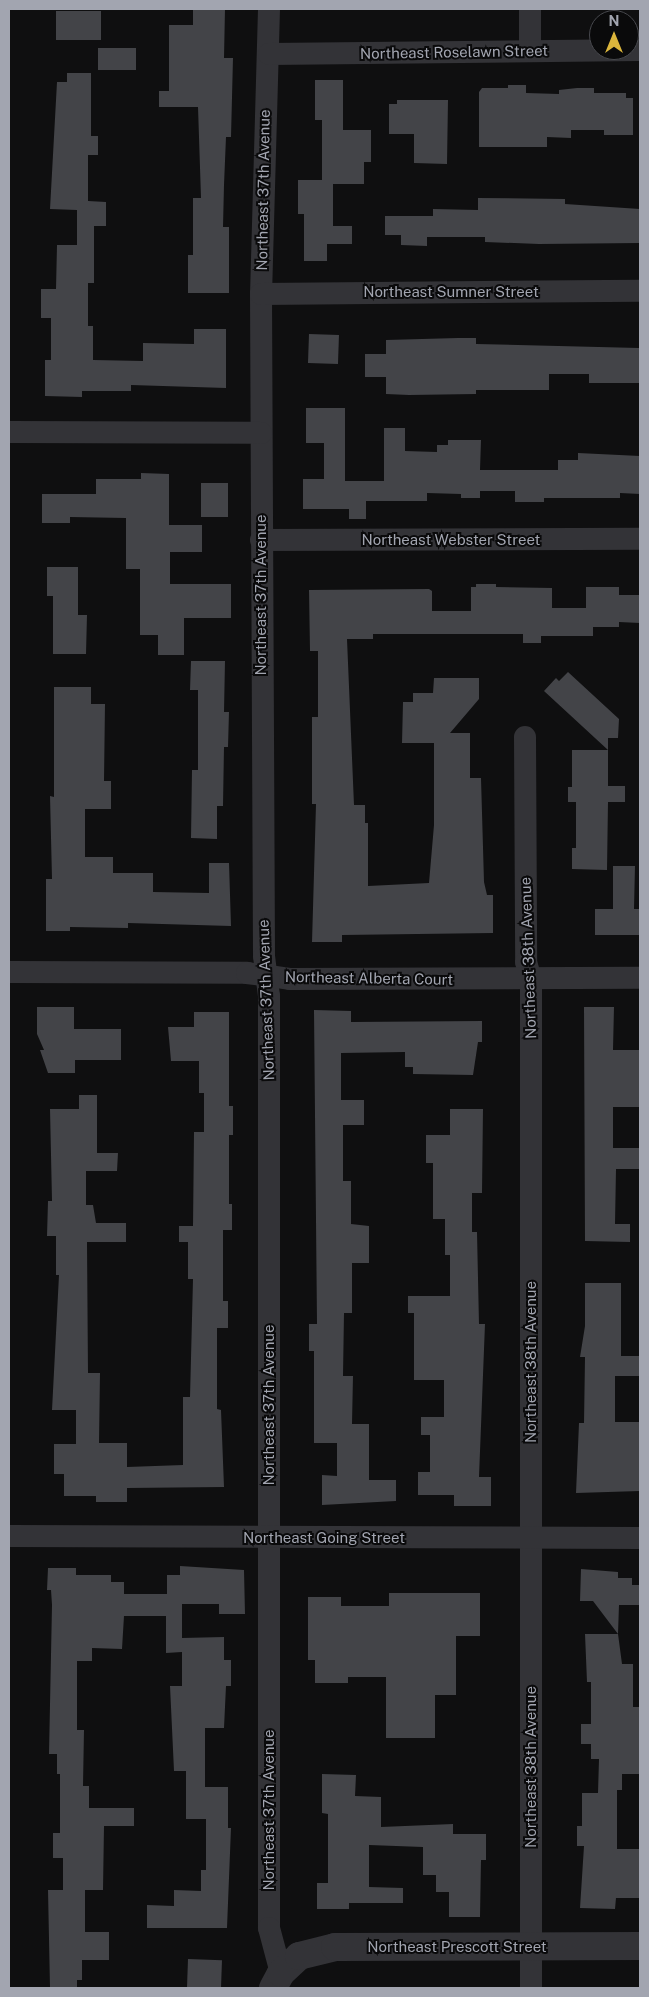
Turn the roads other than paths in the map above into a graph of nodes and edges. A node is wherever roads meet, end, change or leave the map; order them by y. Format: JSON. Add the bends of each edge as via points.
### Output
{"nodes":[{"id":1,"x":269,"y":9,"type":"edge"},
{"id":2,"x":530,"y":9,"type":"edge"},
{"id":3,"x":640,"y":50,"type":"edge"},
{"id":4,"x":530,"y":51,"type":"junction"},
{"id":5,"x":269,"y":54,"type":"junction"},
{"id":6,"x":640,"y":291,"type":"edge"},
{"id":7,"x":261,"y":294,"type":"junction"},
{"id":8,"x":9,"y":432,"type":"edge"},
{"id":9,"x":261,"y":433,"type":"junction"},
{"id":10,"x":640,"y":539,"type":"edge"},
{"id":11,"x":261,"y":540,"type":"junction"},
{"id":12,"x":525,"y":737,"type":"dead end"},
{"id":13,"x":9,"y":972,"type":"edge"},
{"id":14,"x":266,"y":975,"type":"junction"},
{"id":15,"x":640,"y":978,"type":"edge"},
{"id":16,"x":531,"y":979,"type":"junction"},
{"id":17,"x":9,"y":1536,"type":"edge"},
{"id":18,"x":269,"y":1537,"type":"junction"},
{"id":19,"x":531,"y":1538,"type":"junction"},
{"id":20,"x":640,"y":1538,"type":"edge"},
{"id":21,"x":640,"y":1946,"type":"edge"},
{"id":22,"x":531,"y":1947,"type":"junction"},
{"id":23,"x":277,"y":1980,"type":"edge"},
{"id":24,"x":531,"y":1988,"type":"edge"}],
"edges":[{"from":1,"to":5,"type":"street","name":"Northeast 37th Avenue"},
{"from":2,"to":4,"type":"street"},
{"from":3,"to":4,"type":"street","name":"Northeast Roselawn Street"},
{"from":4,"to":5,"type":"street","name":"Northeast Roselawn Street"},
{"from":5,"to":7,"type":"street","name":"Northeast 37th Avenue","via":[[265,68]]},
{"from":6,"to":7,"type":"street","name":"Northeast Sumner Street"},
{"from":7,"to":9,"type":"street","name":"Northeast 37th Avenue"},
{"from":8,"to":9,"type":"street"},
{"from":9,"to":11,"type":"street","name":"Northeast 37th Avenue"},
{"from":10,"to":11,"type":"street","name":"Northeast Webster Street"},
{"from":11,"to":14,"type":"street","name":"Northeast 37th Avenue"},
{"from":12,"to":16,"type":"street","name":"Northeast 38th Avenue","via":[[526,962]]},
{"from":13,"to":14,"type":"street","name":"Northeast Alberta Court"},
{"from":14,"to":16,"type":"street","name":"Northeast Alberta Court","via":[[290,979]]},
{"from":14,"to":18,"type":"street","name":"Northeast 37th Avenue","via":[[269,996]]},
{"from":15,"to":16,"type":"street","name":"Northeast Alberta Court"},
{"from":16,"to":19,"type":"street","name":"Northeast 38th Avenue"},
{"from":17,"to":18,"type":"street","name":"Northeast Going Street"},
{"from":18,"to":19,"type":"street","name":"Northeast Going Street"},
{"from":18,"to":23,"type":"street","name":"Northeast 37th Avenue","via":[[269,1928]]},
{"from":19,"to":20,"type":"street","name":"Northeast Going Street"},
{"from":19,"to":22,"type":"street","name":"Northeast 38th Avenue"},
{"from":21,"to":22,"type":"street","name":"Northeast Prescott Street"},
{"from":22,"to":23,"type":"street","name":"Northeast Prescott Street","via":[[335,1947],[299,1956]]},
{"from":22,"to":24,"type":"street","name":"Northeast 38th Avenue"}]}
